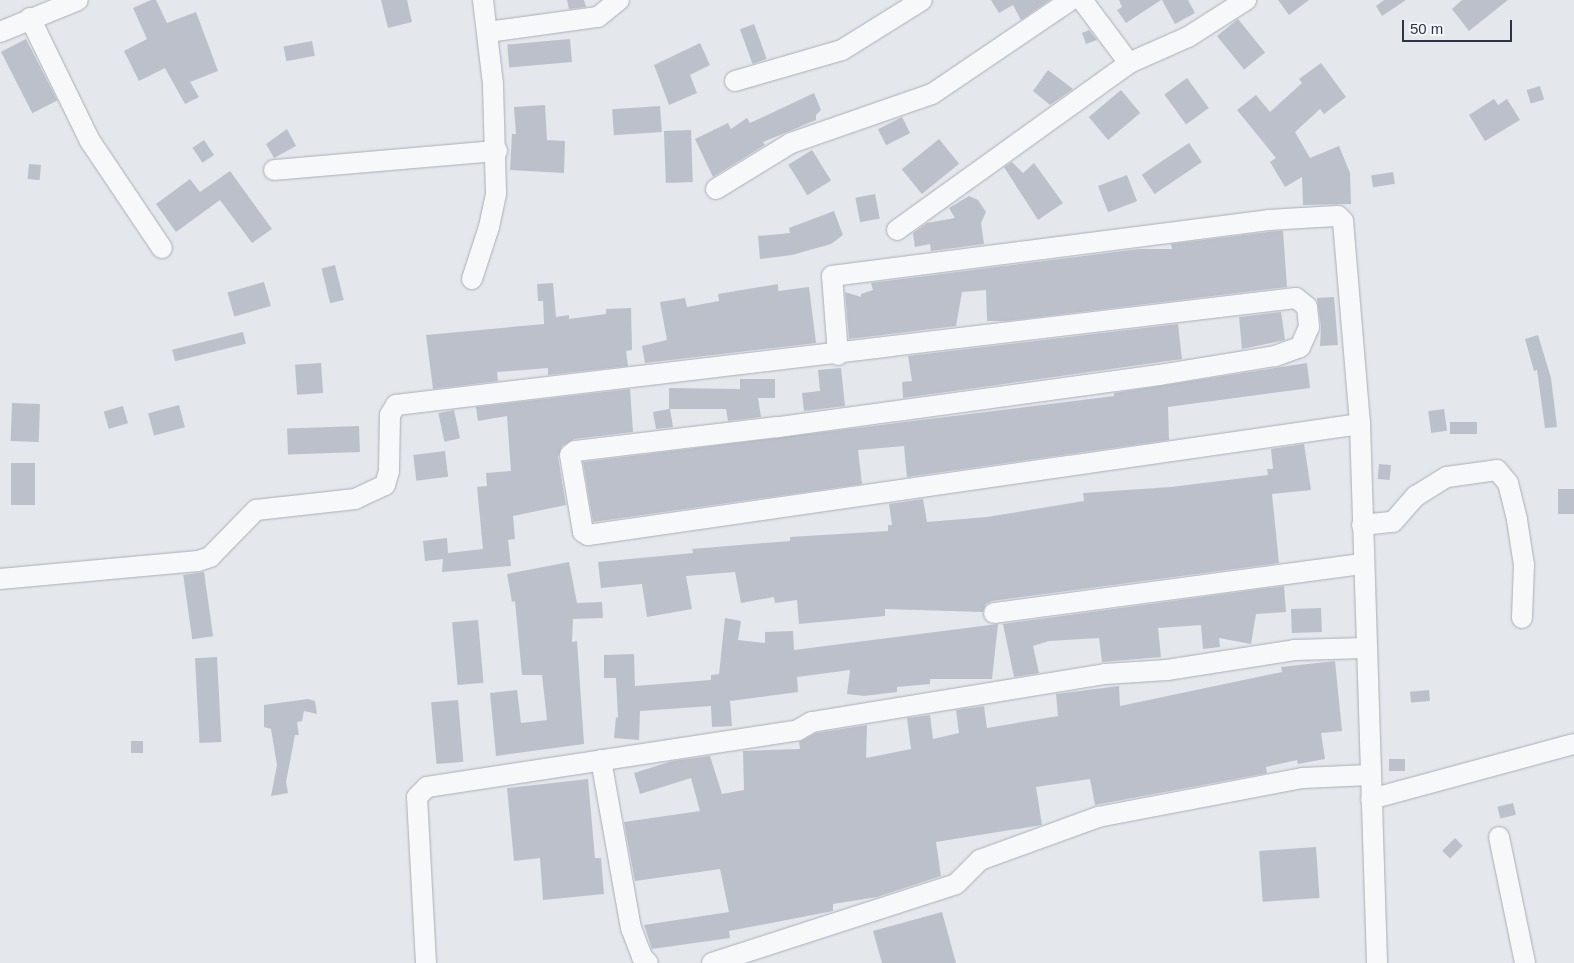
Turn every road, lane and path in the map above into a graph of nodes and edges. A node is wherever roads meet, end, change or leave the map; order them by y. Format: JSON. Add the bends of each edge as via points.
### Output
{"nodes":[{"id":1,"x":78,"y":0,"type":"edge"},
{"id":2,"x":483,"y":0,"type":"edge"},
{"id":3,"x":619,"y":0,"type":"edge"},
{"id":4,"x":922,"y":0,"type":"edge"},
{"id":5,"x":1071,"y":0,"type":"edge"},
{"id":6,"x":1082,"y":0,"type":"edge"},
{"id":7,"x":1246,"y":0,"type":"edge"},
{"id":8,"x":30,"y":18,"type":"junction"},
{"id":9,"x":0,"y":32,"type":"edge"},
{"id":10,"x":488,"y":32,"type":"junction"},
{"id":11,"x":1129,"y":63,"type":"junction"},
{"id":12,"x":735,"y":81,"type":"dead end"},
{"id":13,"x":497,"y":151,"type":"junction"},
{"id":14,"x":274,"y":170,"type":"dead end"},
{"id":15,"x":716,"y":189,"type":"dead end"},
{"id":16,"x":897,"y":230,"type":"dead end"},
{"id":17,"x":162,"y":248,"type":"dead end"},
{"id":18,"x":472,"y":279,"type":"dead end"},
{"id":19,"x":838,"y":354,"type":"junction"},
{"id":20,"x":1360,"y":424,"type":"junction"},
{"id":21,"x":1362,"y":525,"type":"junction"},
{"id":22,"x":1363,"y":564,"type":"junction"},
{"id":23,"x":0,"y":579,"type":"edge"},
{"id":24,"x":994,"y":613,"type":"dead end"},
{"id":25,"x":1522,"y":618,"type":"dead end"},
{"id":26,"x":1366,"y":648,"type":"junction"},
{"id":27,"x":1574,"y":744,"type":"edge"},
{"id":28,"x":601,"y":760,"type":"junction"},
{"id":29,"x":1370,"y":775,"type":"junction"},
{"id":30,"x":1371,"y":800,"type":"junction"},
{"id":31,"x":1499,"y":837,"type":"dead end"},
{"id":32,"x":426,"y":963,"type":"edge"},
{"id":33,"x":648,"y":963,"type":"edge"},
{"id":34,"x":712,"y":963,"type":"edge"},
{"id":35,"x":1377,"y":963,"type":"edge"},
{"id":36,"x":1525,"y":963,"type":"edge"}],
"edges":[{"from":1,"to":8,"type":"street"},
{"from":2,"to":10,"type":"street"},
{"from":3,"to":10,"type":"street","via":[[598,17]]},
{"from":4,"to":12,"type":"street","via":[[842,50]]},
{"from":5,"to":15,"type":"street","via":[[932,94],[791,143]]},
{"from":6,"to":11,"type":"street"},
{"from":7,"to":11,"type":"street","via":[[1188,36]]},
{"from":8,"to":9,"type":"street"},
{"from":8,"to":17,"type":"street","via":[[90,141]]},
{"from":10,"to":13,"type":"street"},
{"from":11,"to":16,"type":"street"},
{"from":13,"to":14,"type":"street"},
{"from":13,"to":18,"type":"street","via":[[495,202]]},
{"from":19,"to":20,"type":"street","via":[[832,276],[1268,220],[1338,216],[1343,222]]},
{"from":19,"to":20,"type":"street","via":[[1296,298],[1307,307],[1308,327],[1300,347],[1275,356],[787,426],[575,451],[570,455],[583,532],[588,535]]},
{"from":19,"to":23,"type":"street","via":[[536,386],[396,405],[390,415],[389,471],[385,484],[355,499],[256,510],[210,556],[198,561]]},
{"from":20,"to":21,"type":"street"},
{"from":21,"to":22,"type":"street"},
{"from":21,"to":25,"type":"street","via":[[1393,522],[1416,496],[1447,477],[1497,470],[1508,483],[1517,520],[1524,565]]},
{"from":22,"to":24,"type":"street"},
{"from":22,"to":26,"type":"street"},
{"from":26,"to":28,"type":"street","via":[[1294,650],[1167,670],[1106,674],[812,722],[798,730]]},
{"from":26,"to":29,"type":"street"},
{"from":27,"to":30,"type":"street"},
{"from":28,"to":32,"type":"street","via":[[420,790],[417,797]]},
{"from":28,"to":33,"type":"street","via":[[631,928],[642,957]]},
{"from":29,"to":30,"type":"street"},
{"from":29,"to":34,"type":"street","via":[[1302,778],[1098,817],[980,860],[956,884]]},
{"from":30,"to":35,"type":"street"},
{"from":31,"to":36,"type":"street"}]}
